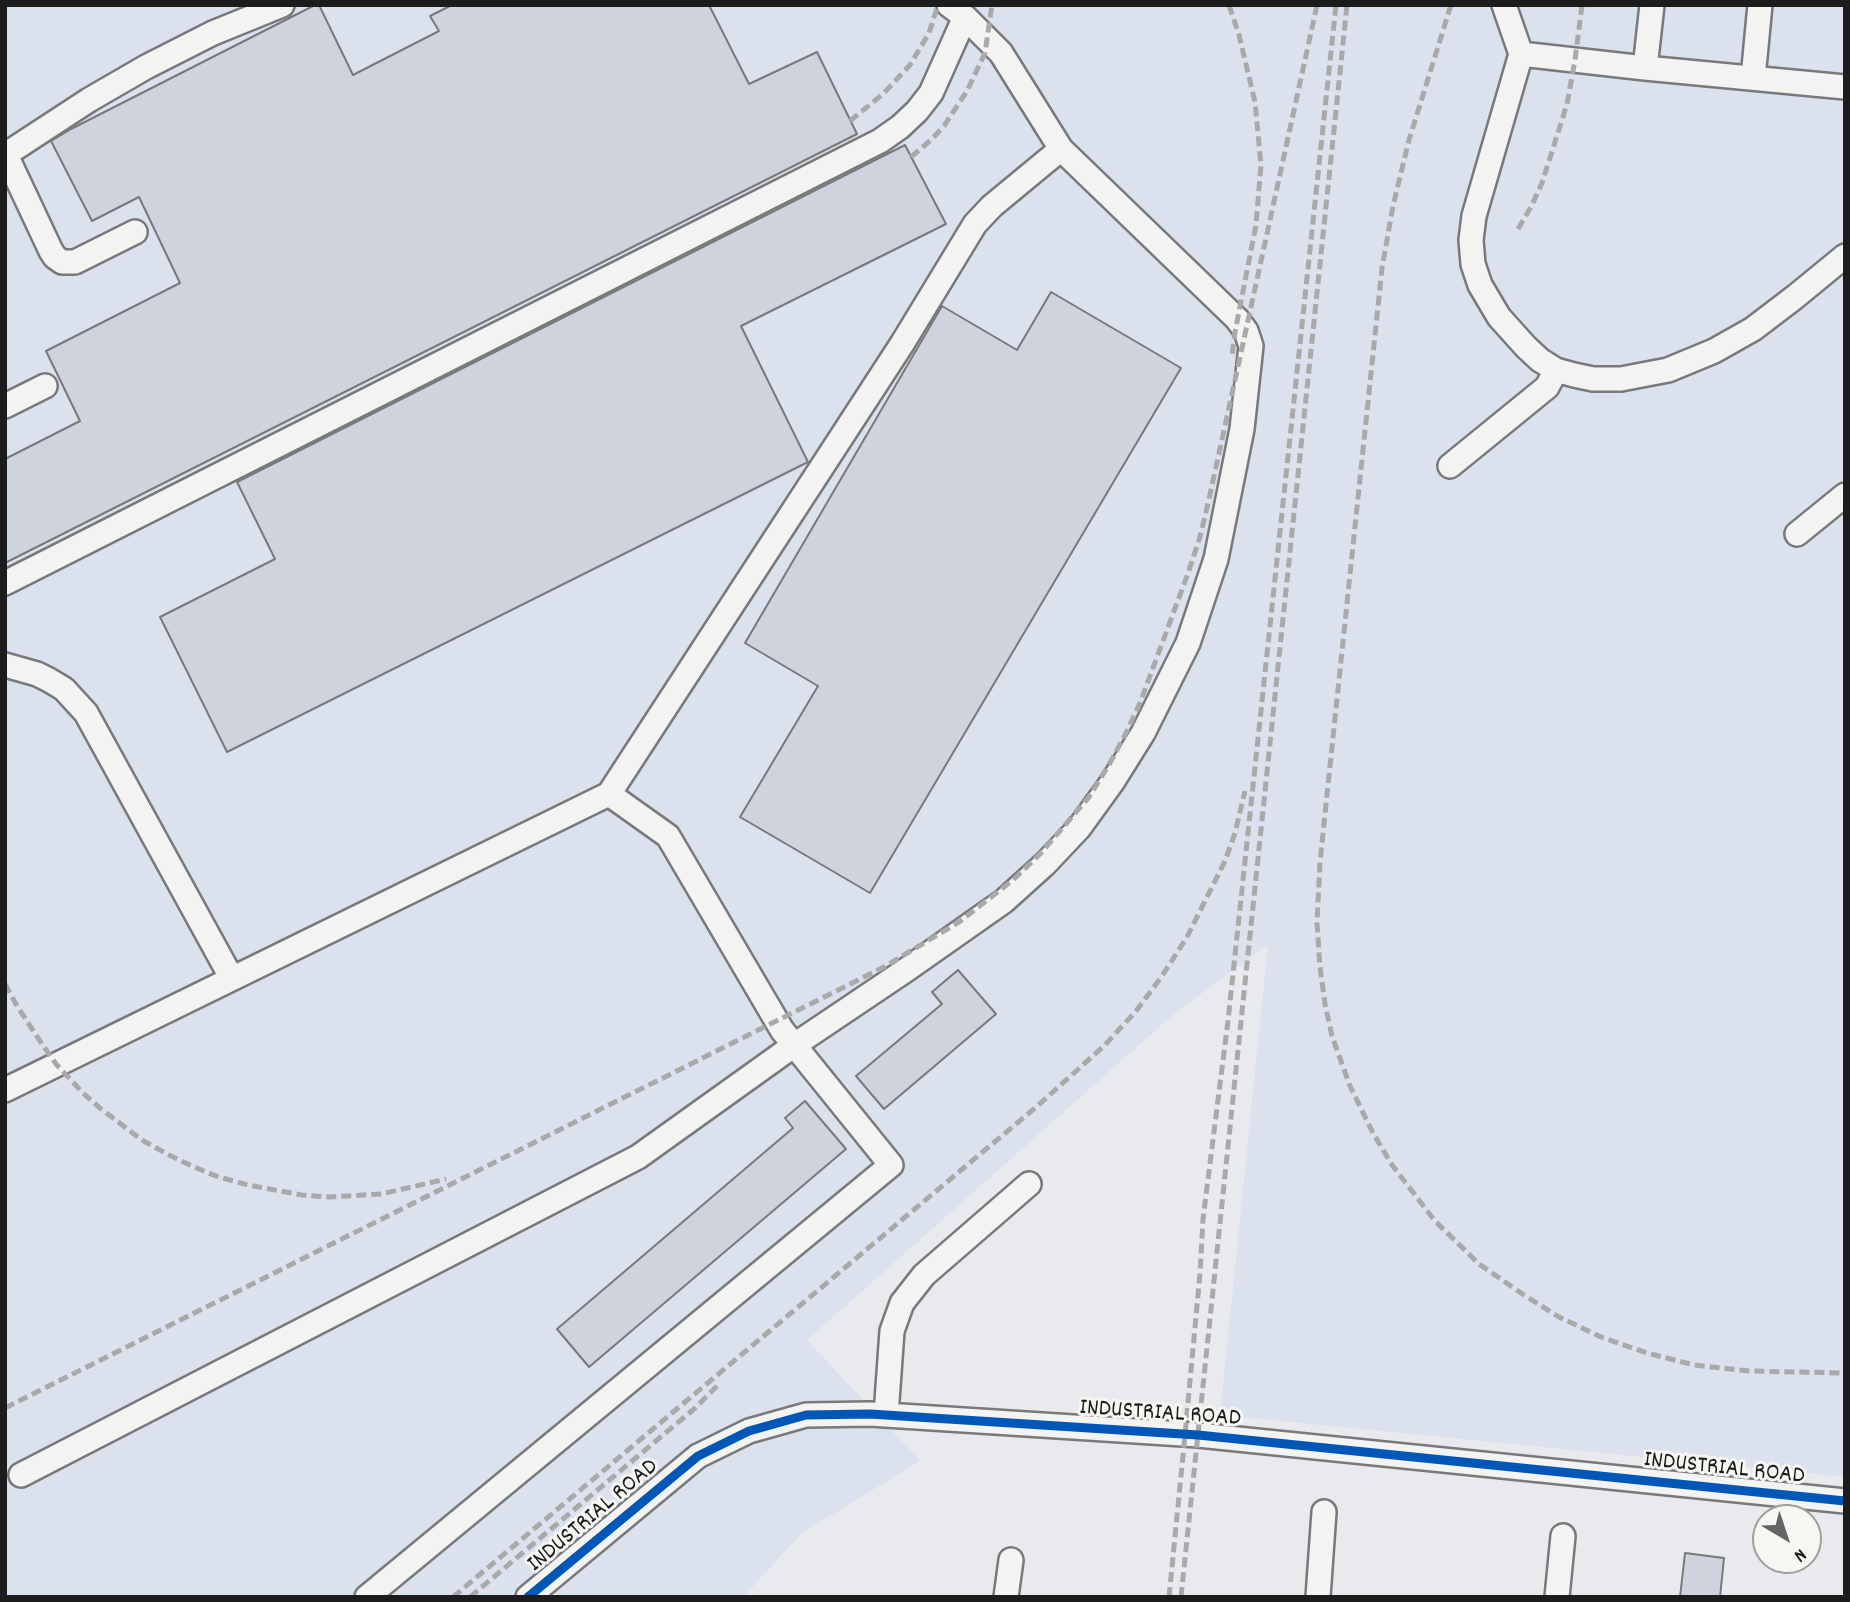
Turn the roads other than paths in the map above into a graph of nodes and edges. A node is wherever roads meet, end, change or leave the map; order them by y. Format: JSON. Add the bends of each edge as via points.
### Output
{"nodes":[{"id":1,"x":282,"y":5,"type":"edge"},
{"id":2,"x":1504,"y":5,"type":"edge"},
{"id":3,"x":1652,"y":5,"type":"edge"},
{"id":4,"x":1760,"y":5,"type":"edge"},
{"id":5,"x":957,"y":11,"type":"edge"},
{"id":6,"x":1521,"y":54,"type":"junction"},
{"id":7,"x":1645,"y":68,"type":"junction"},
{"id":8,"x":1753,"y":78,"type":"junction"},
{"id":9,"x":1845,"y":87,"type":"edge"},
{"id":10,"x":1061,"y":149,"type":"junction"},
{"id":11,"x":5,"y":154,"type":"edge"},
{"id":12,"x":15,"y":198,"type":"edge"},
{"id":13,"x":135,"y":232,"type":"dead end"},
{"id":14,"x":1845,"y":256,"type":"edge"},
{"id":15,"x":1556,"y":370,"type":"junction"},
{"id":16,"x":45,"y":386,"type":"dead end"},
{"id":17,"x":5,"y":405,"type":"edge"},
{"id":18,"x":1450,"y":466,"type":"dead end"},
{"id":19,"x":1845,"y":495,"type":"edge"},
{"id":20,"x":1797,"y":534,"type":"dead end"},
{"id":21,"x":5,"y":583,"type":"edge"},
{"id":22,"x":5,"y":665,"type":"edge"},
{"id":23,"x":609,"y":794,"type":"junction"},
{"id":24,"x":231,"y":978,"type":"junction"},
{"id":25,"x":793,"y":1046,"type":"junction"},
{"id":26,"x":5,"y":1090,"type":"edge"},
{"id":27,"x":1030,"y":1184,"type":"dead end"},
{"id":28,"x":886,"y":1415,"type":"junction"},
{"id":29,"x":21,"y":1475,"type":"dead end"},
{"id":30,"x":1845,"y":1501,"type":"edge"},
{"id":31,"x":1324,"y":1512,"type":"dead end"},
{"id":32,"x":1563,"y":1536,"type":"dead end"},
{"id":33,"x":1011,"y":1560,"type":"dead end"},
{"id":34,"x":367,"y":1597,"type":"edge"},
{"id":35,"x":527,"y":1597,"type":"edge"},
{"id":36,"x":1006,"y":1597,"type":"edge"},
{"id":37,"x":1318,"y":1597,"type":"edge"},
{"id":38,"x":1557,"y":1597,"type":"edge"}],
"edges":[{"from":1,"to":11,"type":"street","via":[[146,67]]},
{"from":2,"to":6,"type":"street"},
{"from":3,"to":7,"type":"street"},
{"from":4,"to":8,"type":"street"},
{"from":5,"to":10,"type":"street","via":[[1001,53]]},
{"from":5,"to":21,"type":"street","via":[[931,93],[900,128],[880,141]]},
{"from":6,"to":7,"type":"street"},
{"from":6,"to":15,"type":"street","via":[[1474,216],[1473,264],[1499,317],[1540,360]]},
{"from":7,"to":8,"type":"street"},
{"from":8,"to":9,"type":"street"},
{"from":10,"to":23,"type":"street","via":[[975,224]]},
{"from":10,"to":25,"type":"street","via":[[1237,319],[1250,340],[1242,429],[1216,559],[1188,643],[1143,733],[1079,828],[1004,901]]},
{"from":11,"to":12,"type":"street"},
{"from":12,"to":13,"type":"street","via":[[62,261],[75,262]]},
{"from":14,"to":15,"type":"street","via":[[1753,329],[1668,370],[1621,379],[1593,379]]},
{"from":15,"to":18,"type":"street","via":[[1547,387]]},
{"from":16,"to":17,"type":"street"},
{"from":19,"to":20,"type":"street"},
{"from":22,"to":24,"type":"street","via":[[49,680],[86,713]]},
{"from":23,"to":24,"type":"street"},
{"from":23,"to":25,"type":"street","via":[[668,836]]},
{"from":24,"to":26,"type":"street"},
{"from":25,"to":29,"type":"street","via":[[638,1157]]},
{"from":25,"to":34,"type":"street","via":[[891,1165]]},
{"from":27,"to":28,"type":"street","via":[[923,1275],[902,1303],[892,1331]]},
{"from":28,"to":30,"type":"street","name":"INDUSTRIAL ROAD","via":[[1198,1435]]},
{"from":28,"to":35,"type":"street","name":"INDUSTRIAL ROAD","via":[[806,1415],[749,1431],[698,1456]]},
{"from":31,"to":37,"type":"street"},
{"from":32,"to":38,"type":"street"},
{"from":33,"to":36,"type":"street"}]}
